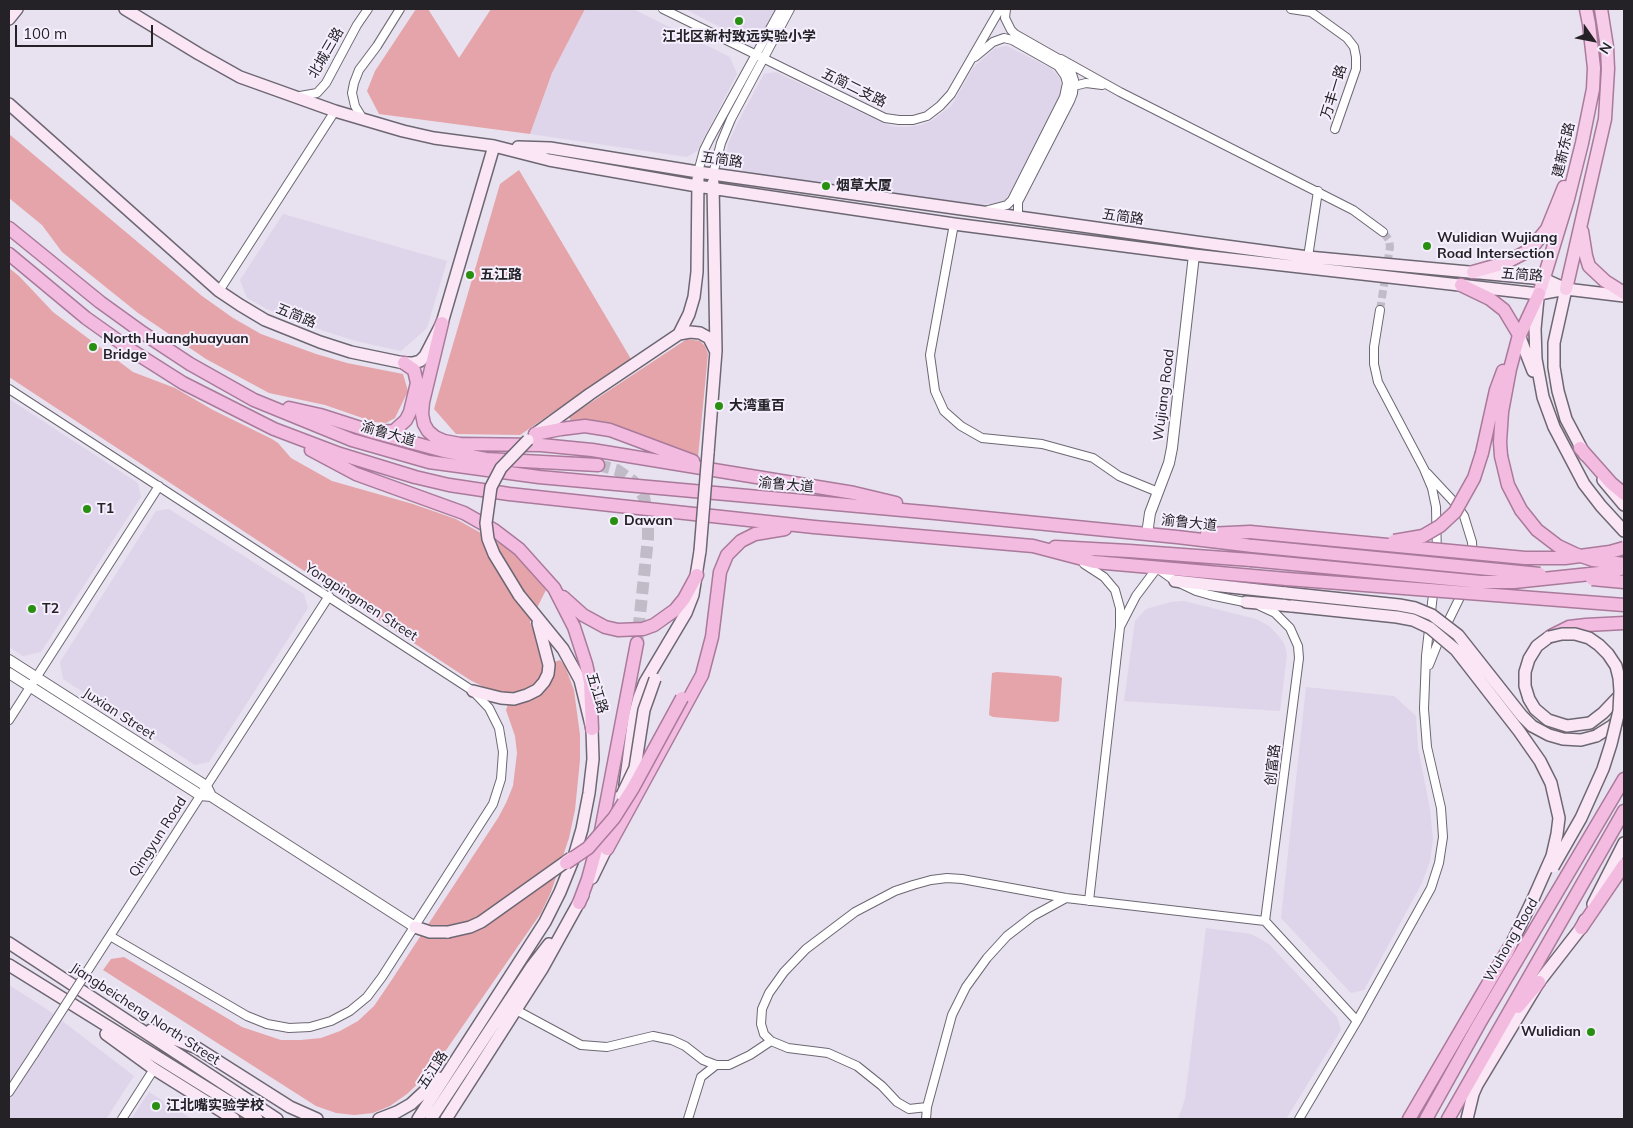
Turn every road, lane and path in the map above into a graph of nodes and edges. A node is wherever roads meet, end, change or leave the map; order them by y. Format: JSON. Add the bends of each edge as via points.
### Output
{"nodes":[{"id":1,"x":17,"y":9,"type":"edge"},
{"id":2,"x":125,"y":9,"type":"edge"},
{"id":3,"x":368,"y":9,"type":"edge"},
{"id":4,"x":400,"y":9,"type":"edge"},
{"id":5,"x":662,"y":9,"type":"edge"},
{"id":6,"x":781,"y":9,"type":"edge"},
{"id":7,"x":790,"y":9,"type":"edge"},
{"id":8,"x":1000,"y":9,"type":"edge"},
{"id":9,"x":1006,"y":9,"type":"edge"},
{"id":10,"x":1292,"y":9,"type":"edge"},
{"id":11,"x":1586,"y":9,"type":"edge"},
{"id":12,"x":1601,"y":9,"type":"edge"},
{"id":13,"x":9,"y":19,"type":"edge"},
{"id":14,"x":759,"y":57,"type":"junction"},
{"id":15,"x":1061,"y":59,"type":"junction"},
{"id":16,"x":969,"y":62,"type":"junction"},
{"id":17,"x":1074,"y":86,"type":"junction"},
{"id":18,"x":1120,"y":92,"type":"junction"},
{"id":19,"x":297,"y":97,"type":"junction"},
{"id":20,"x":1064,"y":97,"type":"junction"},
{"id":21,"x":9,"y":104,"type":"edge"},
{"id":22,"x":335,"y":111,"type":"junction"},
{"id":23,"x":363,"y":119,"type":"junction"},
{"id":24,"x":1335,"y":129,"type":"dead end"},
{"id":25,"x":1582,"y":143,"type":"junction"},
{"id":26,"x":494,"y":146,"type":"junction"},
{"id":27,"x":698,"y":172,"type":"junction"},
{"id":28,"x":713,"y":174,"type":"junction"},
{"id":29,"x":698,"y":186,"type":"junction"},
{"id":30,"x":712,"y":188,"type":"junction"},
{"id":31,"x":1318,"y":191,"type":"junction"},
{"id":32,"x":1568,"y":199,"type":"junction"},
{"id":33,"x":978,"y":212,"type":"junction"},
{"id":34,"x":1025,"y":219,"type":"junction"},
{"id":35,"x":954,"y":224,"type":"junction"},
{"id":36,"x":1581,"y":224,"type":"junction"},
{"id":37,"x":9,"y":228,"type":"edge"},
{"id":38,"x":1383,"y":232,"type":"tunnel mouth"},
{"id":39,"x":9,"y":254,"type":"edge"},
{"id":40,"x":1194,"y":255,"type":"junction"},
{"id":41,"x":1308,"y":257,"type":"junction"},
{"id":42,"x":1473,"y":272,"type":"junction"},
{"id":43,"x":1544,"y":279,"type":"junction"},
{"id":44,"x":1461,"y":284,"type":"junction"},
{"id":45,"x":1566,"y":289,"type":"junction"},
{"id":46,"x":219,"y":291,"type":"junction"},
{"id":47,"x":1539,"y":294,"type":"junction"},
{"id":48,"x":1624,"y":294,"type":"edge"},
{"id":49,"x":1380,"y":310,"type":"tunnel mouth"},
{"id":50,"x":442,"y":323,"type":"junction"},
{"id":51,"x":679,"y":334,"type":"junction"},
{"id":52,"x":1520,"y":335,"type":"junction"},
{"id":53,"x":716,"y":352,"type":"junction"},
{"id":54,"x":404,"y":363,"type":"junction"},
{"id":55,"x":9,"y":389,"type":"edge"},
{"id":56,"x":1543,"y":397,"type":"junction"},
{"id":57,"x":254,"y":400,"type":"junction"},
{"id":58,"x":274,"y":429,"type":"junction"},
{"id":59,"x":373,"y":432,"type":"junction"},
{"id":60,"x":531,"y":437,"type":"junction"},
{"id":61,"x":1580,"y":448,"type":"junction"},
{"id":62,"x":598,"y":465,"type":"tunnel mouth"},
{"id":63,"x":1424,"y":469,"type":"junction"},
{"id":64,"x":724,"y":472,"type":"junction"},
{"id":65,"x":159,"y":486,"type":"junction"},
{"id":66,"x":1158,"y":492,"type":"junction"},
{"id":67,"x":1624,"y":494,"type":"edge"},
{"id":68,"x":1624,"y":506,"type":"edge"},
{"id":69,"x":935,"y":513,"type":"junction"},
{"id":70,"x":814,"y":526,"type":"junction"},
{"id":71,"x":1624,"y":531,"type":"edge"},
{"id":72,"x":1147,"y":534,"type":"junction"},
{"id":73,"x":1177,"y":536,"type":"junction"},
{"id":74,"x":1375,"y":544,"type":"junction"},
{"id":75,"x":1033,"y":546,"type":"junction"},
{"id":76,"x":1624,"y":548,"type":"edge"},
{"id":77,"x":1076,"y":559,"type":"junction"},
{"id":78,"x":1624,"y":564,"type":"edge"},
{"id":79,"x":1157,"y":568,"type":"junction"},
{"id":80,"x":1624,"y":568,"type":"edge"},
{"id":81,"x":697,"y":575,"type":"junction"},
{"id":82,"x":1176,"y":581,"type":"junction"},
{"id":83,"x":1624,"y":582,"type":"edge"},
{"id":84,"x":554,"y":588,"type":"junction"},
{"id":85,"x":329,"y":596,"type":"junction"},
{"id":86,"x":1246,"y":602,"type":"junction"},
{"id":87,"x":1624,"y":605,"type":"edge"},
{"id":88,"x":537,"y":619,"type":"junction"},
{"id":89,"x":1624,"y":623,"type":"edge"},
{"id":90,"x":1120,"y":627,"type":"junction"},
{"id":91,"x":677,"y":630,"type":"junction"},
{"id":92,"x":1549,"y":637,"type":"junction"},
{"id":93,"x":637,"y":643,"type":"tunnel mouth"},
{"id":94,"x":711,"y":644,"type":"junction"},
{"id":95,"x":9,"y":660,"type":"edge"},
{"id":96,"x":9,"y":672,"type":"edge"},
{"id":97,"x":34,"y":682,"type":"junction"},
{"id":98,"x":1425,"y":684,"type":"junction"},
{"id":99,"x":473,"y":691,"type":"junction"},
{"id":100,"x":1624,"y":691,"type":"edge"},
{"id":101,"x":1624,"y":715,"type":"edge"},
{"id":102,"x":9,"y":720,"type":"edge"},
{"id":103,"x":592,"y":729,"type":"junction"},
{"id":104,"x":1624,"y":778,"type":"edge"},
{"id":105,"x":206,"y":792,"type":"junction"},
{"id":106,"x":1624,"y":812,"type":"edge"},
{"id":107,"x":1624,"y":843,"type":"edge"},
{"id":108,"x":607,"y":849,"type":"junction"},
{"id":109,"x":566,"y":863,"type":"junction"},
{"id":110,"x":1624,"y":865,"type":"edge"},
{"id":111,"x":1066,"y":898,"type":"junction"},
{"id":112,"x":1533,"y":900,"type":"junction"},
{"id":113,"x":1089,"y":901,"type":"junction"},
{"id":114,"x":575,"y":909,"type":"junction"},
{"id":115,"x":1265,"y":921,"type":"junction"},
{"id":116,"x":415,"y":927,"type":"junction"},
{"id":117,"x":1581,"y":928,"type":"junction"},
{"id":118,"x":110,"y":936,"type":"junction"},
{"id":119,"x":9,"y":943,"type":"edge"},
{"id":120,"x":1509,"y":948,"type":"junction"},
{"id":121,"x":9,"y":964,"type":"edge"},
{"id":122,"x":36,"y":982,"type":"junction"},
{"id":123,"x":1539,"y":982,"type":"junction"},
{"id":124,"x":516,"y":1010,"type":"junction"},
{"id":125,"x":1357,"y":1022,"type":"junction"},
{"id":126,"x":131,"y":1023,"type":"junction"},
{"id":127,"x":1479,"y":1024,"type":"junction"},
{"id":128,"x":1501,"y":1026,"type":"junction"},
{"id":129,"x":770,"y":1041,"type":"junction"},
{"id":130,"x":465,"y":1058,"type":"junction"},
{"id":131,"x":716,"y":1065,"type":"junction"},
{"id":132,"x":154,"y":1069,"type":"junction"},
{"id":133,"x":1432,"y":1081,"type":"junction"},
{"id":134,"x":9,"y":1092,"type":"edge"},
{"id":135,"x":1473,"y":1094,"type":"junction"},
{"id":136,"x":927,"y":1108,"type":"junction"},
{"id":137,"x":261,"y":1115,"type":"edge"},
{"id":138,"x":122,"y":1119,"type":"edge"},
{"id":139,"x":234,"y":1119,"type":"edge"},
{"id":140,"x":277,"y":1119,"type":"edge"},
{"id":141,"x":317,"y":1119,"type":"edge"},
{"id":142,"x":379,"y":1119,"type":"edge"},
{"id":143,"x":418,"y":1119,"type":"edge"},
{"id":144,"x":431,"y":1119,"type":"edge"},
{"id":145,"x":446,"y":1119,"type":"edge"},
{"id":146,"x":688,"y":1119,"type":"edge"},
{"id":147,"x":926,"y":1119,"type":"edge"},
{"id":148,"x":1300,"y":1119,"type":"edge"},
{"id":149,"x":1409,"y":1119,"type":"edge"},
{"id":150,"x":1426,"y":1119,"type":"edge"},
{"id":151,"x":1448,"y":1119,"type":"edge"},
{"id":152,"x":1467,"y":1119,"type":"edge"}],
"edges":[{"from":1,"to":13,"type":"main road"},
{"from":2,"to":19,"type":"main road","name":"五简路","via":[[240,77]]},
{"from":3,"to":19,"type":"street","name":"北城三路","via":[[326,83],[317,93]]},
{"from":4,"to":23,"type":"street","via":[[358,70],[352,93]]},
{"from":5,"to":14,"type":"street","name":"五简二支路"},
{"from":6,"to":14,"type":"street"},
{"from":7,"to":14,"type":"street"},
{"from":8,"to":16,"type":"street","name":"五简二支路"},
{"from":9,"to":15,"type":"street","via":[[1007,24],[1015,34]]},
{"from":10,"to":24,"type":"street","name":"万丰一路","via":[[1311,12],[1347,38],[1354,47],[1356,69]]},
{"from":11,"to":25,"type":"main road","name":"建新东路","via":[[1594,68]]},
{"from":12,"to":36,"type":"main road","via":[[1607,47],[1608,92],[1600,146]]},
{"from":14,"to":16,"type":"street","name":"五简二支路","via":[[885,118],[899,120],[927,116],[940,106]]},
{"from":14,"to":27,"type":"street","via":[[710,138]]},
{"from":14,"to":28,"type":"street","via":[[721,143]]},
{"from":15,"to":17,"type":"street","via":[[1072,74]]},
{"from":15,"to":18,"type":"street"},
{"from":16,"to":20,"type":"street","via":[[999,39],[1012,40],[1058,66],[1065,76]]},
{"from":17,"to":18,"type":"street","via":[[1093,83]]},
{"from":17,"to":20,"type":"street"},
{"from":17,"to":34,"type":"street","via":[[1070,101],[1018,202],[1018,214]]},
{"from":18,"to":31,"type":"street"},
{"from":19,"to":22,"type":"main road","name":"五简路"},
{"from":20,"to":33,"type":"street","via":[[1012,200],[1000,208]]},
{"from":21,"to":46,"type":"main road","name":"五简路"},
{"from":22,"to":23,"type":"main road","name":"五简路"},
{"from":22,"to":46,"type":"street"},
{"from":23,"to":26,"type":"main road","name":"五简路","via":[[434,138]]},
{"from":25,"to":32,"type":"main road","name":"建新东路"},
{"from":25,"to":42,"type":"main road","via":[[1542,237],[1517,257]]},
{"from":26,"to":27,"type":"main road","name":"五简路","via":[[550,148]]},
{"from":26,"to":29,"type":"main road","name":"五简路","via":[[549,160]]},
{"from":26,"to":50,"type":"main road"},
{"from":27,"to":28,"type":"main road","name":"五简路"},
{"from":27,"to":29,"type":"main road"},
{"from":28,"to":30,"type":"main road"},
{"from":28,"to":33,"type":"main road","name":"五简路"},
{"from":29,"to":30,"type":"main road","name":"五简路"},
{"from":29,"to":51,"type":"main road","via":[[694,297]]},
{"from":30,"to":35,"type":"main road","name":"五简路"},
{"from":30,"to":53,"type":"main road"},
{"from":31,"to":38,"type":"street","via":[[1353,210]]},
{"from":31,"to":41,"type":"street"},
{"from":32,"to":36,"type":"main road","via":[[1569,225],[1575,228]]},
{"from":32,"to":43,"type":"main road","name":"建新东路"},
{"from":33,"to":34,"type":"main road","name":"五简路"},
{"from":34,"to":41,"type":"main road","name":"五简路"},
{"from":35,"to":40,"type":"main road","name":"五简路"},
{"from":35,"to":66,"type":"street","via":[[930,355],[936,391],[944,411],[982,438],[1042,444],[1094,458],[1119,476]]},
{"from":36,"to":45,"type":"main road"},
{"from":36,"to":48,"type":"main road","via":[[1590,266],[1604,281]]},
{"from":37,"to":57,"type":"highway","name":"渝鲁大道","via":[[143,333]]},
{"from":39,"to":58,"type":"highway","via":[[86,318],[131,350],[183,383]]},
{"from":40,"to":44,"type":"main road","name":"五简路"},
{"from":40,"to":66,"type":"street","name":"Wujiang Road","via":[[1172,448]]},
{"from":41,"to":42,"type":"main road","name":"五简路"},
{"from":42,"to":43,"type":"main road","name":"五简路"},
{"from":43,"to":45,"type":"main road","name":"五简路"},
{"from":43,"to":47,"type":"main road","name":"建新东路"},
{"from":44,"to":47,"type":"main road","name":"五简路"},
{"from":44,"to":52,"type":"highway","via":[[1490,298],[1504,310]]},
{"from":45,"to":47,"type":"main road","name":"五简路"},
{"from":45,"to":48,"type":"main road"},
{"from":45,"to":61,"type":"main road","via":[[1554,342],[1554,367],[1563,410]]},
{"from":46,"to":54,"type":"main road","name":"五简路","via":[[265,320],[294,332],[351,352]]},
{"from":47,"to":52,"type":"highway"},
{"from":47,"to":56,"type":"main road","via":[[1536,359]]},
{"from":49,"to":63,"type":"street","via":[[1374,347],[1378,382]]},
{"from":50,"to":54,"type":"main road","via":[[425,356],[413,363]]},
{"from":50,"to":64,"type":"highway","via":[[422,414],[424,424],[435,437],[460,444],[592,450]]},
{"from":51,"to":53,"type":"main road","via":[[700,333],[709,338]]},
{"from":51,"to":60,"type":"main road","name":"五江路"},
{"from":52,"to":56,"type":"main road"},
{"from":52,"to":74,"type":"highway","bridge":true,"via":[[1496,390],[1482,453],[1465,498],[1440,526],[1423,536]]},
{"from":52,"to":78,"type":"highway","bridge":true,"via":[[1502,412],[1500,442],[1508,486],[1537,530],[1558,546],[1593,560]]},
{"from":53,"to":81,"type":"main road","bridge":true},
{"from":54,"to":59,"type":"highway","via":[[410,366],[417,383],[410,412],[394,431]]},
{"from":55,"to":65,"type":"street","name":"Yongpingmen Street"},
{"from":56,"to":71,"type":"main road","via":[[1554,427],[1584,484]]},
{"from":57,"to":59,"type":"highway","via":[[320,415]]},
{"from":57,"to":69,"type":"highway","name":"渝鲁大道","via":[[352,440],[429,462],[540,477]]},
{"from":58,"to":70,"type":"highway","via":[[378,467],[449,485]]},
{"from":58,"to":84,"type":"highway","via":[[356,474],[478,520],[519,549]]},
{"from":59,"to":62,"type":"highway","via":[[486,459]]},
{"from":60,"to":64,"type":"highway","via":[[585,426],[610,430]]},
{"from":60,"to":88,"type":"main road","name":"五江路","bridge":true,"via":[[501,468],[491,488],[486,523],[494,554]]},
{"from":61,"to":67,"type":"highway"},
{"from":61,"to":68,"type":"main road"},
{"from":63,"to":98,"type":"street","via":[[1436,507],[1437,559]]},
{"from":63,"to":98,"type":"street","via":[[1464,516],[1472,542],[1473,559],[1464,589],[1431,658]]},
{"from":64,"to":69,"type":"highway","via":[[854,493]]},
{"from":65,"to":85,"type":"street","name":"Yongpingmen Street"},
{"from":65,"to":97,"type":"street"},
{"from":66,"to":72,"type":"street","name":"Wujiang Road"},
{"from":69,"to":72,"type":"highway","name":"渝鲁大道"},
{"from":70,"to":75,"type":"highway"},
{"from":70,"to":94,"type":"highway","via":[[755,534],[741,541],[727,555],[720,572]]},
{"from":72,"to":73,"type":"highway","name":"渝鲁大道"},
{"from":73,"to":74,"type":"highway","bridge":true,"via":[[1250,532]]},
{"from":73,"to":83,"type":"highway","name":"渝鲁大道","bridge":true},
{"from":74,"to":76,"type":"highway","bridge":true,"via":[[1525,558],[1565,558]]},
{"from":75,"to":77,"type":"highway"},
{"from":75,"to":80,"type":"highway","bridge":true,"via":[[1251,560],[1481,582],[1514,582]]},
{"from":77,"to":79,"type":"highway"},
{"from":77,"to":90,"type":"street","via":[[1098,572],[1115,590],[1120,608]]},
{"from":79,"to":82,"type":"street","name":"创富路"},
{"from":79,"to":87,"type":"highway","bridge":true},
{"from":79,"to":90,"type":"street","via":[[1136,596]]},
{"from":81,"to":84,"type":"highway","via":[[675,610],[643,629],[618,630],[593,621],[571,606]]},
{"from":81,"to":91,"type":"main road","via":[[693,595]]},
{"from":82,"to":86,"type":"street","name":"创富路","via":[[1210,595]]},
{"from":82,"to":101,"type":"main road","bridge":true,"via":[[1414,608],[1432,615],[1458,635],[1522,716],[1549,735],[1580,740],[1596,736]]},
{"from":84,"to":103,"type":"highway","via":[[574,627],[586,664]]},
{"from":85,"to":99,"type":"street","name":"Yongpingmen Street"},
{"from":85,"to":105,"type":"street","name":"Qingyun Road"},
{"from":86,"to":112,"type":"main road","bridge":true,"via":[[1413,620],[1430,628],[1456,650],[1519,731],[1551,783],[1559,818],[1557,834],[1552,856]]},
{"from":86,"to":115,"type":"street","name":"创富路","via":[[1268,609],[1284,620],[1295,637],[1299,658]]},
{"from":88,"to":99,"type":"main road","via":[[549,665],[548,674],[537,690],[514,699]]},
{"from":88,"to":103,"type":"main road","name":"五江路","via":[[563,650],[580,680]]},
{"from":89,"to":92,"type":"highway","bridge":true,"via":[[1569,628]]},
{"from":90,"to":113,"type":"street"},
{"from":91,"to":108,"type":"main road","via":[[638,698],[623,794]]},
{"from":91,"to":109,"type":"main road","bridge":true,"via":[[644,710],[639,750],[628,784],[597,832]]},
{"from":92,"to":100,"type":"main road","via":[[1537,646],[1525,672],[1529,699],[1548,720],[1567,726],[1590,723]]},
{"from":92,"to":112,"type":"main road","bridge":true,"via":[[1575,634],[1599,644],[1616,666],[1619,710],[1593,794]]},
{"from":93,"to":114,"type":"highway","via":[[601,831],[588,878]]},
{"from":94,"to":108,"type":"highway","via":[[693,694]]},
{"from":94,"to":109,"type":"highway","bridge":true,"via":[[614,818],[588,848]]},
{"from":95,"to":97,"type":"street","name":"Juxian Street"},
{"from":96,"to":97,"type":"street","name":"Juxian Street"},
{"from":97,"to":102,"type":"street"},
{"from":97,"to":105,"type":"street","name":"Juxian Street"},
{"from":98,"to":125,"type":"street","via":[[1427,747],[1442,818],[1439,862],[1431,888]]},
{"from":99,"to":116,"type":"street","name":"Yongpingmen Street","via":[[489,708],[499,728],[503,752],[501,780],[494,804]]},
{"from":103,"to":130,"type":"main road","name":"五江路","via":[[589,793],[573,860],[545,922]]},
{"from":104,"to":127,"type":"highway","name":"Wuhong Road"},
{"from":105,"to":116,"type":"street","name":"Juxian Street"},
{"from":105,"to":118,"type":"street","name":"Qingyun Road"},
{"from":106,"to":128,"type":"highway"},
{"from":107,"to":117,"type":"main road"},
{"from":108,"to":114,"type":"main road"},
{"from":109,"to":116,"type":"main road","bridge":true,"via":[[470,927],[448,932],[430,932]]},
{"from":110,"to":117,"type":"highway"},
{"from":111,"to":113,"type":"street"},
{"from":111,"to":129,"type":"street","via":[[947,878],[895,892],[855,912],[806,949],[784,972],[769,992],[762,1009],[761,1024]]},
{"from":111,"to":136,"type":"street","via":[[1033,916],[1007,936],[966,987],[952,1015]]},
{"from":112,"to":120,"type":"main road"},
{"from":113,"to":115,"type":"street"},
{"from":114,"to":124,"type":"main road"},
{"from":114,"to":130,"type":"main road"},
{"from":115,"to":125,"type":"street"},
{"from":116,"to":118,"type":"street","name":"Yongpingmen Street","via":[[382,977],[350,1011],[310,1027],[289,1028],[247,1016]]},
{"from":117,"to":123,"type":"main road"},
{"from":118,"to":134,"type":"street","name":"Qingyun Road","bridge":true},
{"from":119,"to":126,"type":"main road","name":"Jiangbeicheng North Street"},
{"from":120,"to":127,"type":"main road"},
{"from":120,"to":133,"type":"highway"},
{"from":121,"to":122,"type":"main road","name":"Jiangbeicheng North Street"},
{"from":122,"to":132,"type":"main road"},
{"from":122,"to":137,"type":"main road","name":"Jiangbeicheng North Street"},
{"from":123,"to":128,"type":"highway"},
{"from":123,"to":135,"type":"main road"},
{"from":124,"to":131,"type":"street","via":[[582,1045],[607,1047],[653,1036],[672,1040]]},
{"from":124,"to":145,"type":"main road"},
{"from":125,"to":148,"type":"street"},
{"from":126,"to":137,"type":"main road","name":"Jiangbeicheng North Street"},
{"from":126,"to":141,"type":"main road","via":[[197,1048],[290,1107]]},
{"from":127,"to":133,"type":"highway"},
{"from":127,"to":150,"type":"highway","name":"Wuhong Road"},
{"from":128,"to":135,"type":"highway"},
{"from":128,"to":151,"type":"highway"},
{"from":129,"to":131,"type":"street","via":[[729,1065]]},
{"from":129,"to":136,"type":"street","via":[[788,1048],[828,1053],[857,1066],[909,1109]]},
{"from":130,"to":142,"type":"main road","via":[[411,1104]]},
{"from":130,"to":143,"type":"main road","name":"五江路"},
{"from":130,"to":144,"type":"main road"},
{"from":131,"to":146,"type":"street","via":[[701,1076]]},
{"from":132,"to":138,"type":"street"},
{"from":132,"to":139,"type":"main road"},
{"from":133,"to":149,"type":"highway"},
{"from":135,"to":152,"type":"main road"},
{"from":136,"to":147,"type":"street"},
{"from":137,"to":140,"type":"main road"}]}
